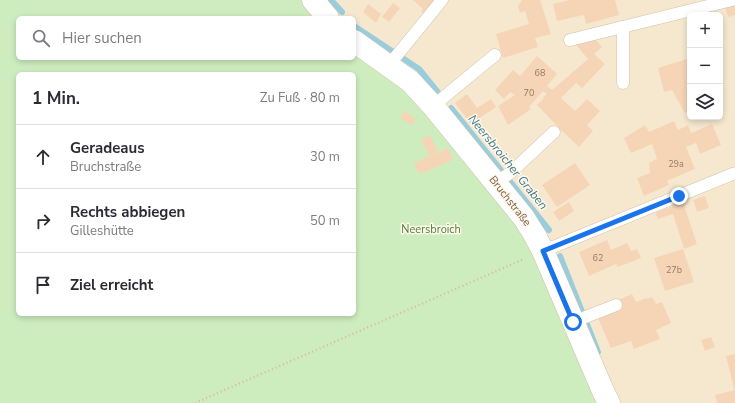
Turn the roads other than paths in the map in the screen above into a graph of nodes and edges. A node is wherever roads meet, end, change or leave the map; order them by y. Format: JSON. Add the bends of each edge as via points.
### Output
{"nodes":[{"id":1,"x":314,"y":0,"type":"edge"},
{"id":2,"x":442,"y":0,"type":"edge"},
{"id":3,"x":732,"y":0,"type":"edge"},
{"id":4,"x":326,"y":16,"type":"edge"},
{"id":5,"x":623,"y":27,"type":"junction"},
{"id":6,"x":570,"y":40,"type":"dead end"},
{"id":7,"x":356,"y":42,"type":"edge"},
{"id":8,"x":495,"y":55,"type":"dead end"},
{"id":9,"x":394,"y":58,"type":"junction"},
{"id":10,"x":623,"y":83,"type":"dead end"},
{"id":11,"x":440,"y":100,"type":"junction"},
{"id":12,"x":554,"y":132,"type":"dead end"},
{"id":13,"x":735,"y":173,"type":"edge"},
{"id":14,"x":503,"y":178,"type":"junction"},
{"id":15,"x":543,"y":251,"type":"junction"},
{"id":16,"x":616,"y":304,"type":"dead end"},
{"id":17,"x":581,"y":319,"type":"junction"},
{"id":18,"x":609,"y":403,"type":"edge"}],
"edges":[{"from":1,"to":4,"type":"street"},
{"from":2,"to":9,"type":"lane"},
{"from":3,"to":5,"type":"lane"},
{"from":5,"to":6,"type":"lane"},
{"from":5,"to":10,"type":"lane"},
{"from":7,"to":9,"type":"street","name":"Bruchstraße"},
{"from":8,"to":11,"type":"lane"},
{"from":9,"to":11,"type":"street","name":"Bruchstraße","via":[[410,81]]},
{"from":11,"to":14,"type":"street","name":"Bruchstraße"},
{"from":12,"to":14,"type":"lane"},
{"from":13,"to":15,"type":"lane"},
{"from":14,"to":15,"type":"street","name":"Bruchstraße"},
{"from":15,"to":17,"type":"street","name":"Bruchstraße"},
{"from":16,"to":17,"type":"lane"},
{"from":17,"to":18,"type":"street","name":"Bruchstraße","via":[[603,392]]}]}
